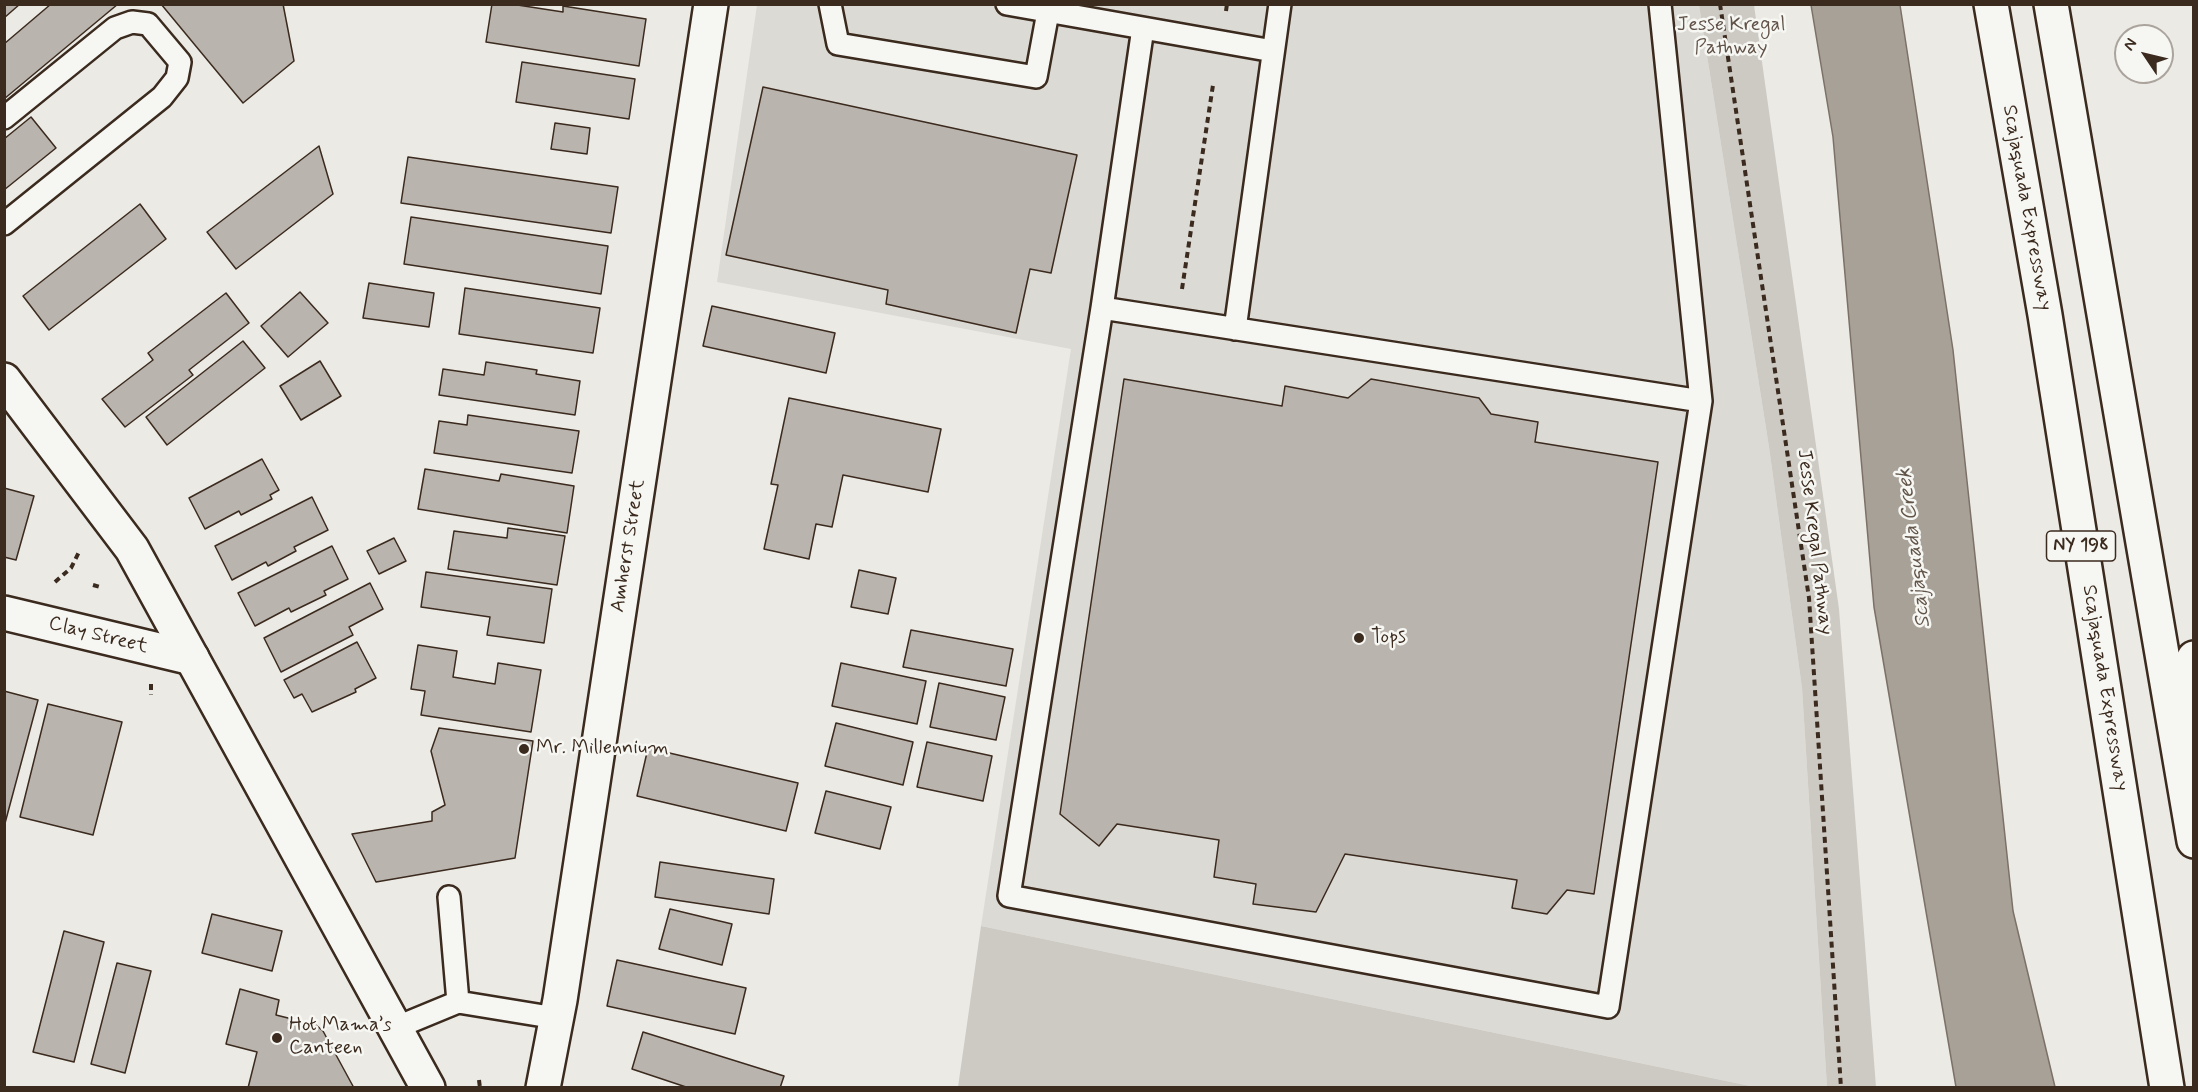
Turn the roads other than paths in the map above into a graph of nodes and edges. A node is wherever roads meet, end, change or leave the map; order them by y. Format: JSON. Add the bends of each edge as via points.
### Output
{"nodes":[{"id":1,"x":711,"y":4,"type":"edge"},
{"id":2,"x":830,"y":4,"type":"edge"},
{"id":3,"x":1007,"y":4,"type":"edge"},
{"id":4,"x":1280,"y":4,"type":"edge"},
{"id":5,"x":1660,"y":4,"type":"edge"},
{"id":6,"x":1990,"y":4,"type":"edge"},
{"id":7,"x":2051,"y":4,"type":"edge"},
{"id":8,"x":1075,"y":10,"type":"edge"},
{"id":9,"x":1047,"y":12,"type":"junction"},
{"id":10,"x":1143,"y":28,"type":"junction"},
{"id":11,"x":1273,"y":51,"type":"junction"},
{"id":12,"x":4,"y":118,"type":"edge"},
{"id":13,"x":4,"y":224,"type":"edge"},
{"id":14,"x":1102,"y":308,"type":"junction"},
{"id":15,"x":1235,"y":329,"type":"junction"},
{"id":16,"x":4,"y":380,"type":"edge"},
{"id":17,"x":1701,"y":401,"type":"junction"},
{"id":18,"x":4,"y":613,"type":"edge"},
{"id":19,"x":192,"y":658,"type":"junction"},
{"id":20,"x":2193,"y":658,"type":"edge"},
{"id":21,"x":2185,"y":786,"type":"junction"},
{"id":22,"x":2193,"y":841,"type":"edge"},
{"id":23,"x":449,"y":897,"type":"dead end"},
{"id":24,"x":458,"y":1002,"type":"junction"},
{"id":25,"x":556,"y":1018,"type":"junction"},
{"id":26,"x":395,"y":1028,"type":"junction"},
{"id":27,"x":428,"y":1088,"type":"edge"},
{"id":28,"x":543,"y":1088,"type":"edge"},
{"id":29,"x":2167,"y":1088,"type":"edge"}],
"edges":[{"from":1,"to":25,"type":"main road","name":"Amherst Street"},
{"from":2,"to":9,"type":"lane","via":[[838,44],[1036,77]]},
{"from":3,"to":9,"type":"lane"},
{"from":4,"to":11,"type":"lane"},
{"from":5,"to":17,"type":"lane"},
{"from":6,"to":29,"type":"main road","name":"Scajaquada Expressway","number":"NY 198","via":[[2045,315]]},
{"from":7,"to":21,"type":"main road","number":"NY 198"},
{"from":8,"to":9,"type":"lane"},
{"from":8,"to":10,"type":"lane"},
{"from":10,"to":11,"type":"lane"},
{"from":10,"to":14,"type":"lane"},
{"from":11,"to":15,"type":"lane"},
{"from":12,"to":13,"type":"lane","via":[[115,28],[132,22],[148,24],[180,62],[177,78],[162,97]]},
{"from":14,"to":15,"type":"lane"},
{"from":14,"to":17,"type":"lane","via":[[1009,896],[1608,1007]]},
{"from":15,"to":17,"type":"lane"},
{"from":16,"to":19,"type":"main road","via":[[132,549]]},
{"from":18,"to":19,"type":"main road","name":"Clay Street"},
{"from":19,"to":26,"type":"main road"},
{"from":20,"to":21,"type":"main road"},
{"from":21,"to":22,"type":"main road","number":"NY 198"},
{"from":23,"to":24,"type":"lane"},
{"from":24,"to":25,"type":"lane"},
{"from":24,"to":26,"type":"lane"},
{"from":25,"to":28,"type":"main road","name":"Amherst Street"},
{"from":26,"to":27,"type":"main road"}]}
